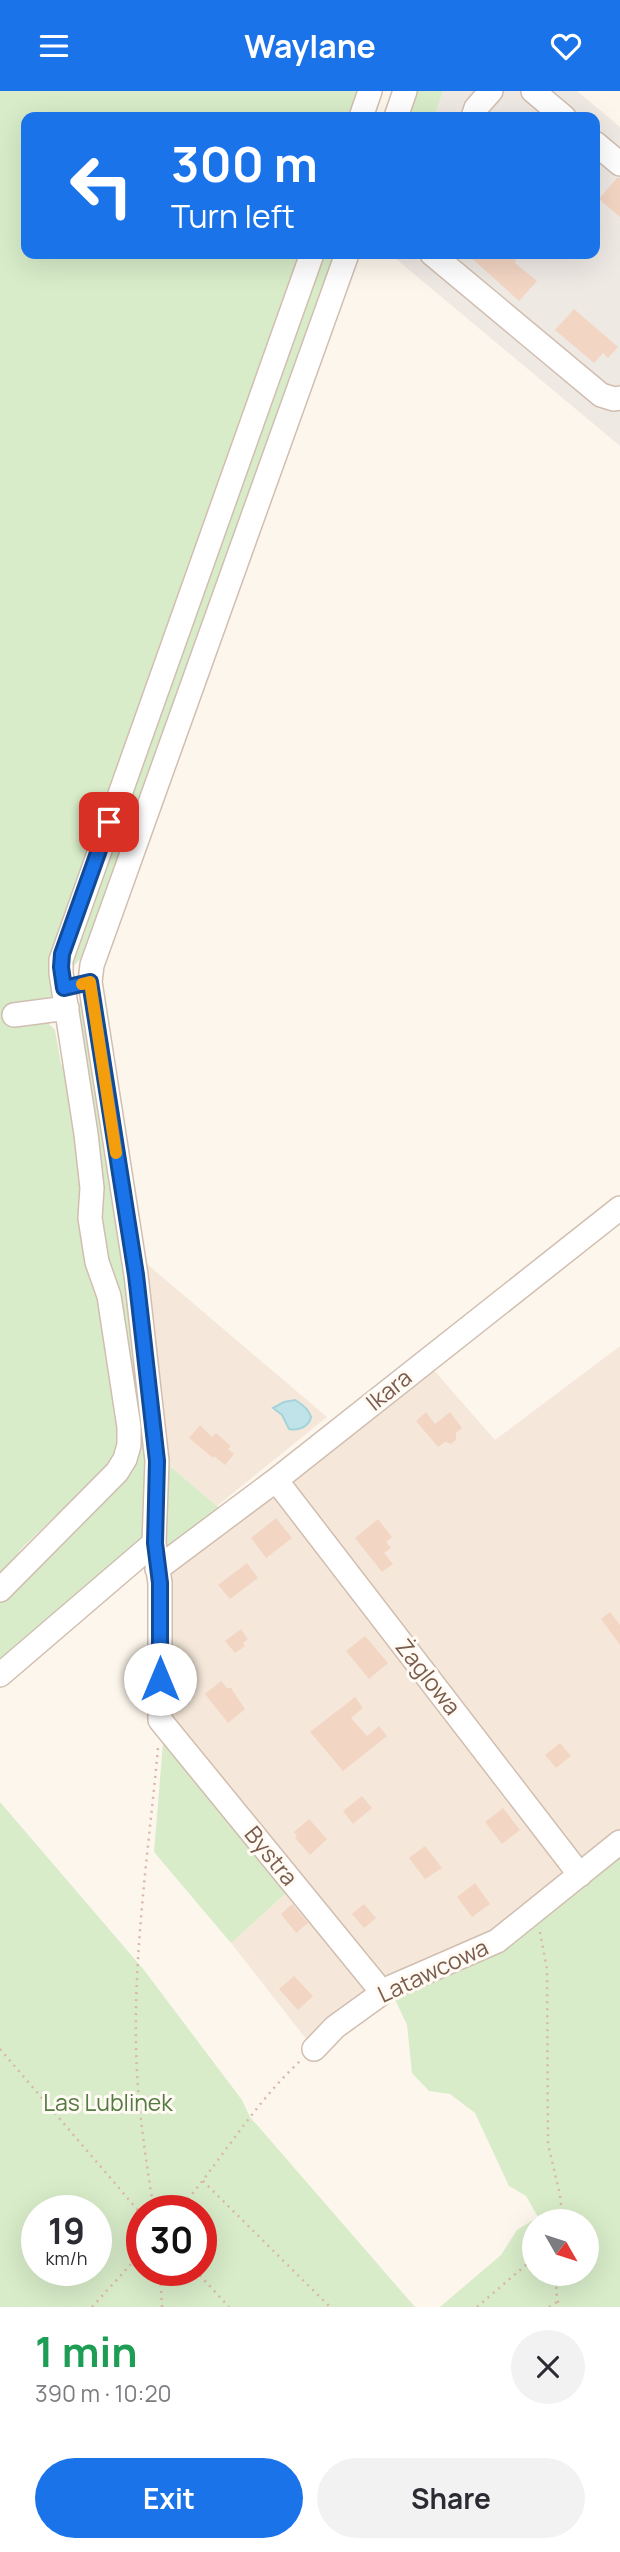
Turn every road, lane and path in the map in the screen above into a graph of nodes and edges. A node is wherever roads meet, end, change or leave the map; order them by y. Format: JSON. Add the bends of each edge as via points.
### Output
{"nodes":[{"id":1,"x":370,"y":91,"type":"edge"},
{"id":2,"x":405,"y":91,"type":"edge"},
{"id":3,"x":491,"y":91,"type":"edge"},
{"id":4,"x":533,"y":91,"type":"edge"},
{"id":5,"x":363,"y":112,"type":"edge"},
{"id":6,"x":398,"y":112,"type":"edge"},
{"id":7,"x":474,"y":112,"type":"edge"},
{"id":8,"x":558,"y":112,"type":"edge"},
{"id":9,"x":600,"y":147,"type":"edge"},
{"id":10,"x":620,"y":164,"type":"edge"},
{"id":11,"x":310,"y":259,"type":"edge"},
{"id":12,"x":345,"y":259,"type":"edge"},
{"id":13,"x":438,"y":259,"type":"edge"},
{"id":14,"x":620,"y":398,"type":"edge"},
{"id":15,"x":90,"y":982,"type":"junction"},
{"id":16,"x":65,"y":998,"type":"junction"},
{"id":17,"x":14,"y":1015,"type":"dead end"},
{"id":18,"x":620,"y":1208,"type":"edge"},
{"id":19,"x":276,"y":1480,"type":"junction"},
{"id":20,"x":155,"y":1543,"type":"junction"},
{"id":21,"x":157,"y":1569,"type":"junction"},
{"id":22,"x":0,"y":1590,"type":"edge"},
{"id":23,"x":0,"y":1675,"type":"edge"},
{"id":24,"x":160,"y":1720,"type":"junction"},
{"id":25,"x":620,"y":1843,"type":"edge"},
{"id":26,"x":580,"y":1875,"type":"junction"},
{"id":27,"x":536,"y":1909,"type":"junction"},
{"id":28,"x":382,"y":1992,"type":"junction"},
{"id":29,"x":0,"y":2049,"type":"edge"},
{"id":30,"x":314,"y":2049,"type":"joint"},
{"id":31,"x":203,"y":2181,"type":"junction"},
{"id":32,"x":152,"y":2195,"type":"edge"},
{"id":33,"x":191,"y":2195,"type":"edge"},
{"id":34,"x":126,"y":2196,"type":"edge"},
{"id":35,"x":562,"y":2209,"type":"edge"},
{"id":36,"x":522,"y":2268,"type":"edge"},
{"id":37,"x":126,"y":2270,"type":"edge"},
{"id":38,"x":161,"y":2286,"type":"edge"},
{"id":39,"x":212,"y":2286,"type":"edge"},
{"id":40,"x":558,"y":2286,"type":"edge"},
{"id":41,"x":557,"y":2302,"type":"junction"},
{"id":42,"x":92,"y":2307,"type":"edge"},
{"id":43,"x":162,"y":2307,"type":"edge"},
{"id":44,"x":229,"y":2307,"type":"edge"},
{"id":45,"x":330,"y":2307,"type":"edge"},
{"id":46,"x":477,"y":2307,"type":"edge"},
{"id":47,"x":549,"y":2307,"type":"edge"},
{"id":48,"x":558,"y":2307,"type":"edge"}],
"edges":[{"from":1,"to":5,"type":"street"},
{"from":2,"to":6,"type":"street"},
{"from":3,"to":7,"type":"street"},
{"from":4,"to":8,"type":"street"},
{"from":9,"to":10,"type":"street"},
{"from":11,"to":16,"type":"street","via":[[64,949]]},
{"from":12,"to":15,"type":"street"},
{"from":13,"to":14,"type":"street","via":[[601,395]]},
{"from":15,"to":16,"type":"street"},
{"from":15,"to":20,"type":"street","via":[[138,1289],[157,1461]]},
{"from":16,"to":17,"type":"street"},
{"from":16,"to":22,"type":"street","via":[[88,1146],[90,1218],[118,1343],[129,1445],[117,1472]]},
{"from":18,"to":19,"type":"street","name":"Ikara"},
{"from":19,"to":21,"type":"street","name":"Ikara"},
{"from":19,"to":26,"type":"street","name":"Żaglowa"},
{"from":20,"to":21,"type":"street"},
{"from":20,"to":23,"type":"street"},
{"from":21,"to":24,"type":"street"},
{"from":24,"to":28,"type":"street","name":"Bystra"},
{"from":24,"to":32,"type":"path","via":[[136,2046]]},
{"from":25,"to":26,"type":"street","name":"Latawcowa"},
{"from":26,"to":27,"type":"street","name":"Latawcowa"},
{"from":27,"to":28,"type":"street","name":"Latawcowa","via":[[483,1949]]},
{"from":27,"to":35,"type":"path","via":[[547,1969],[548,2144]]},
{"from":28,"to":30,"type":"street","name":"Latawcowa"},
{"from":29,"to":34,"type":"path"},
{"from":30,"to":31,"type":"path","via":[[273,2089]]},
{"from":31,"to":33,"type":"path"},
{"from":31,"to":45,"type":"path"},
{"from":36,"to":46,"type":"path"},
{"from":37,"to":42,"type":"path"},
{"from":38,"to":43,"type":"path"},
{"from":39,"to":44,"type":"path"},
{"from":40,"to":41,"type":"path"},
{"from":41,"to":47,"type":"path"},
{"from":41,"to":48,"type":"path"}]}
